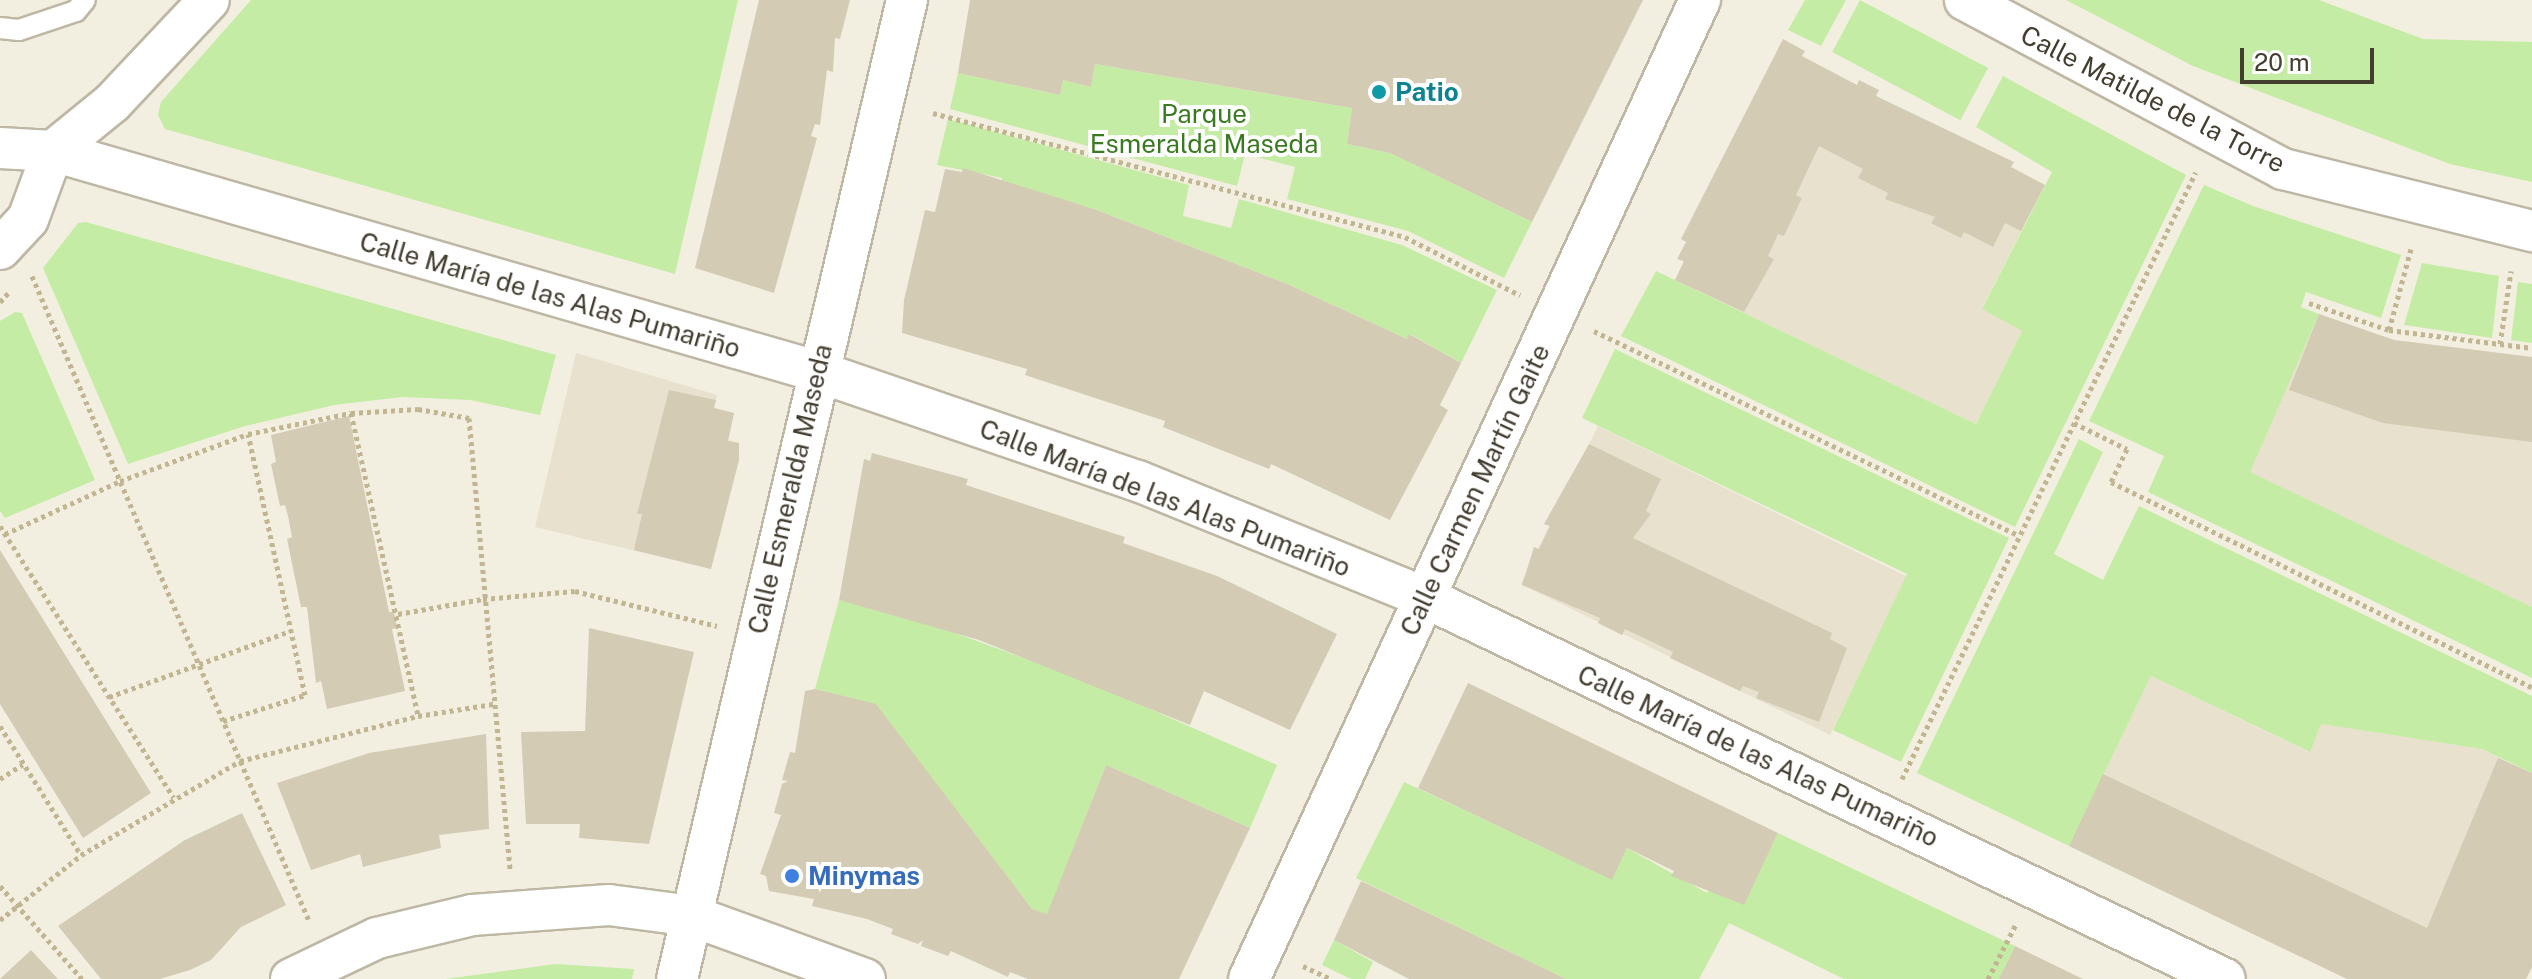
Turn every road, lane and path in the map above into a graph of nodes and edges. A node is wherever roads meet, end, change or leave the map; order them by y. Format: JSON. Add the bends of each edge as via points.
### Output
{"nodes":[{"id":1,"x":85,"y":0,"type":"edge"},
{"id":2,"x":209,"y":0,"type":"edge"},
{"id":3,"x":907,"y":0,"type":"edge"},
{"id":4,"x":1700,"y":0,"type":"edge"},
{"id":5,"x":1965,"y":0,"type":"edge"},
{"id":6,"x":0,"y":28,"type":"edge"},
{"id":7,"x":933,"y":113,"type":"dead end"},
{"id":8,"x":0,"y":148,"type":"edge"},
{"id":9,"x":53,"y":151,"type":"junction"},
{"id":10,"x":2198,"y":170,"type":"dead end"},
{"id":11,"x":2532,"y":231,"type":"edge"},
{"id":12,"x":2411,"y":249,"type":"dead end"},
{"id":13,"x":14,"y":258,"type":"edge"},
{"id":14,"x":2511,"y":271,"type":"dead end"},
{"id":15,"x":2309,"y":303,"type":"dead end"},
{"id":16,"x":1556,"y":313,"type":"junction"},
{"id":17,"x":2389,"y":330,"type":"junction"},
{"id":18,"x":2500,"y":344,"type":"junction"},
{"id":19,"x":2532,"y":348,"type":"edge"},
{"id":20,"x":816,"y":371,"type":"junction"},
{"id":21,"x":351,"y":413,"type":"junction"},
{"id":22,"x":2074,"y":423,"type":"junction"},
{"id":23,"x":248,"y":434,"type":"junction"},
{"id":24,"x":120,"y":481,"type":"junction"},
{"id":25,"x":0,"y":526,"type":"edge"},
{"id":26,"x":5,"y":534,"type":"junction"},
{"id":27,"x":2018,"y":535,"type":"junction"},
{"id":28,"x":1424,"y":597,"type":"junction"},
{"id":29,"x":483,"y":599,"type":"junction"},
{"id":30,"x":398,"y":614,"type":"junction"},
{"id":31,"x":718,"y":626,"type":"dead end"},
{"id":32,"x":290,"y":631,"type":"junction"},
{"id":33,"x":197,"y":662,"type":"junction"},
{"id":34,"x":2532,"y":687,"type":"edge"},
{"id":35,"x":109,"y":697,"type":"junction"},
{"id":36,"x":493,"y":704,"type":"junction"},
{"id":37,"x":418,"y":716,"type":"junction"},
{"id":38,"x":223,"y":721,"type":"junction"},
{"id":39,"x":0,"y":726,"type":"edge"},
{"id":40,"x":240,"y":761,"type":"junction"},
{"id":41,"x":23,"y":764,"type":"junction"},
{"id":42,"x":0,"y":779,"type":"edge"},
{"id":43,"x":173,"y":797,"type":"junction"},
{"id":44,"x":1885,"y":816,"type":"junction"},
{"id":45,"x":81,"y":855,"type":"junction"},
{"id":46,"x":510,"y":870,"type":"dead end"},
{"id":47,"x":0,"y":886,"type":"edge"},
{"id":48,"x":2034,"y":887,"type":"junction"},
{"id":49,"x":15,"y":903,"type":"junction"},
{"id":50,"x":692,"y":916,"type":"junction"},
{"id":51,"x":0,"y":920,"type":"edge"},
{"id":52,"x":310,"y":923,"type":"dead end"},
{"id":53,"x":82,"y":979,"type":"edge"},
{"id":54,"x":291,"y":979,"type":"edge"},
{"id":55,"x":677,"y":979,"type":"edge"},
{"id":56,"x":865,"y":979,"type":"edge"},
{"id":57,"x":1249,"y":979,"type":"edge"},
{"id":58,"x":1988,"y":979,"type":"edge"},
{"id":59,"x":2225,"y":979,"type":"edge"}],
"edges":[{"from":1,"to":6,"type":"lane","via":[[76,11],[48,21],[19,30]]},
{"from":2,"to":9,"type":"street","via":[[112,103]]},
{"from":3,"to":20,"type":"street","name":"Calle Esmeralda Maseda"},
{"from":4,"to":16,"type":"street","name":"Calle Carmen Martín Gaite"},
{"from":5,"to":11,"type":"street","name":"Calle Matilde de la Torre","via":[[2283,169]]},
{"from":7,"to":16,"type":"path","via":[[1405,237]]},
{"from":8,"to":9,"type":"street","name":"Calle María de las Alas Pumariño"},
{"from":9,"to":13,"type":"street"},
{"from":9,"to":20,"type":"street","name":"Calle María de las Alas Pumariño"},
{"from":10,"to":22,"type":"path"},
{"from":12,"to":17,"type":"path"},
{"from":13,"to":24,"type":"path"},
{"from":14,"to":18,"type":"path"},
{"from":15,"to":17,"type":"path"},
{"from":16,"to":27,"type":"path"},
{"from":16,"to":28,"type":"street","name":"Calle Carmen Martín Gaite"},
{"from":17,"to":18,"type":"path"},
{"from":18,"to":19,"type":"path"},
{"from":20,"to":28,"type":"street","name":"Calle María de las Alas Pumariño","via":[[1138,481]]},
{"from":20,"to":50,"type":"street","name":"Calle Esmeralda Maseda"},
{"from":21,"to":23,"type":"path"},
{"from":21,"to":29,"type":"path","via":[[418,409],[469,418]]},
{"from":21,"to":30,"type":"path"},
{"from":22,"to":27,"type":"path"},
{"from":22,"to":34,"type":"path","via":[[2127,449],[2111,482]]},
{"from":23,"to":24,"type":"path"},
{"from":23,"to":32,"type":"path"},
{"from":24,"to":26,"type":"path"},
{"from":24,"to":33,"type":"path"},
{"from":25,"to":26,"type":"path"},
{"from":26,"to":35,"type":"path"},
{"from":27,"to":44,"type":"path"},
{"from":28,"to":44,"type":"street","name":"Calle María de las Alas Pumariño"},
{"from":28,"to":57,"type":"street","name":"Calle Carmen Martín Gaite"},
{"from":29,"to":30,"type":"path"},
{"from":29,"to":31,"type":"path","via":[[575,591]]},
{"from":29,"to":36,"type":"path"},
{"from":30,"to":37,"type":"path"},
{"from":32,"to":33,"type":"path"},
{"from":32,"to":38,"type":"path","via":[[305,695]]},
{"from":33,"to":35,"type":"path"},
{"from":33,"to":38,"type":"path"},
{"from":35,"to":43,"type":"path"},
{"from":36,"to":37,"type":"path"},
{"from":36,"to":46,"type":"path"},
{"from":37,"to":40,"type":"path"},
{"from":38,"to":40,"type":"path"},
{"from":39,"to":41,"type":"path"},
{"from":40,"to":43,"type":"path"},
{"from":40,"to":52,"type":"path"},
{"from":41,"to":42,"type":"path"},
{"from":41,"to":45,"type":"path"},
{"from":43,"to":45,"type":"path"},
{"from":44,"to":48,"type":"street","name":"Calle María de las Alas Pumariño"},
{"from":45,"to":49,"type":"path"},
{"from":47,"to":49,"type":"path"},
{"from":48,"to":58,"type":"path"},
{"from":48,"to":59,"type":"street","name":"Calle María de las Alas Pumariño"},
{"from":49,"to":51,"type":"path"},
{"from":49,"to":53,"type":"path"},
{"from":50,"to":54,"type":"street","via":[[609,905],[472,915],[377,938]]},
{"from":50,"to":55,"type":"street","name":"Calle Esmeralda Maseda"},
{"from":50,"to":56,"type":"street"}]}
